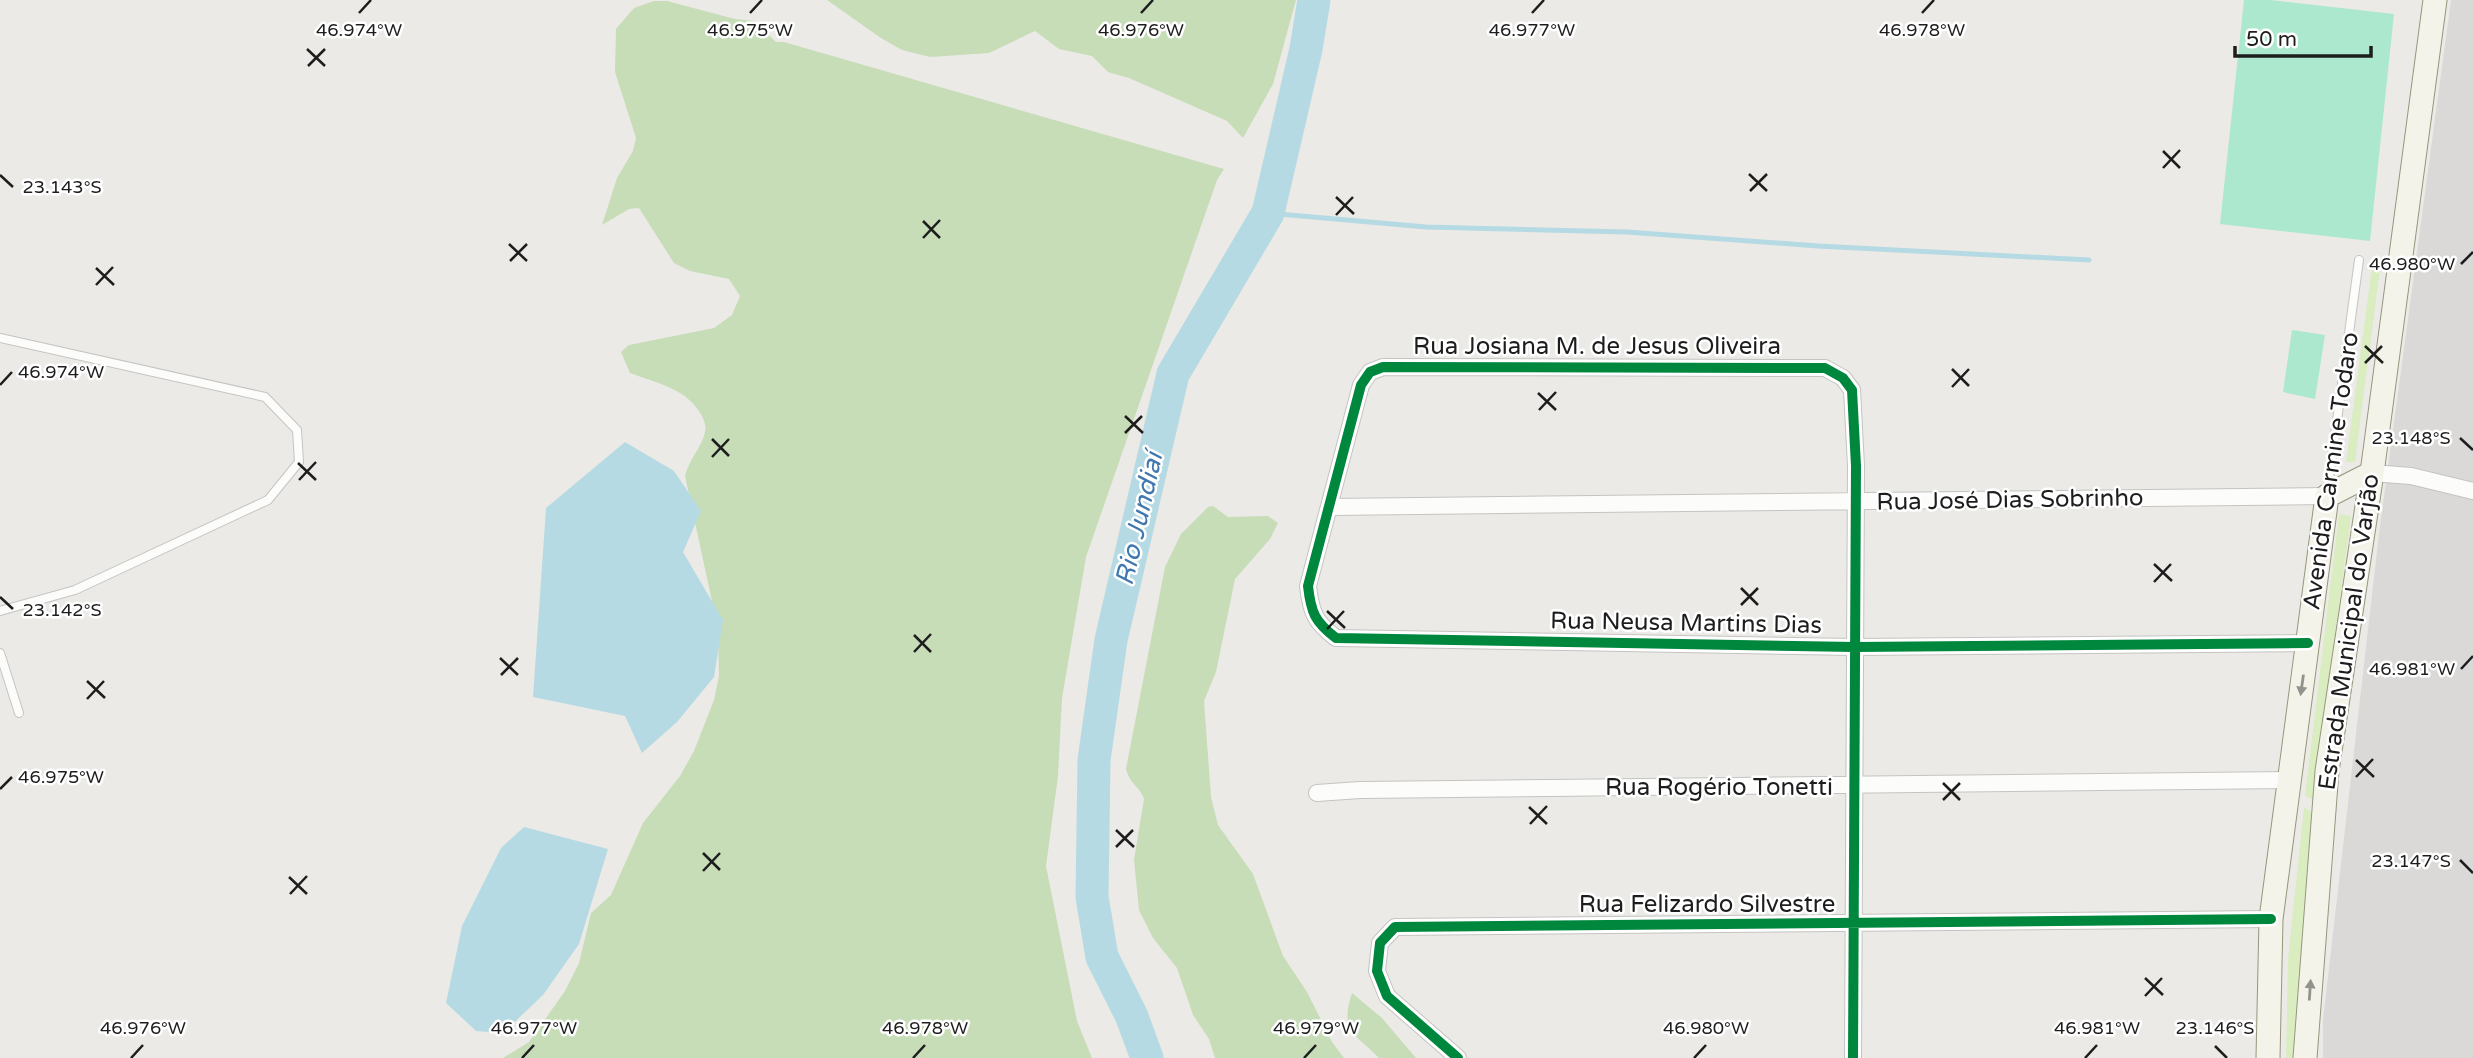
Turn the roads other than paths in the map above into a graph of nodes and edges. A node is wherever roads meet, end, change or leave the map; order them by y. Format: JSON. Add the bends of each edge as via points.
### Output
{"nodes":[{"id":1,"x":2435,"y":0,"type":"edge"},
{"id":2,"x":2359,"y":260,"type":"dead end"},
{"id":3,"x":0,"y":338,"type":"edge"},
{"id":4,"x":2372,"y":473,"type":"junction"},
{"id":5,"x":2473,"y":491,"type":"edge"},
{"id":6,"x":2327,"y":496,"type":"junction"},
{"id":7,"x":1855,"y":502,"type":"junction"},
{"id":8,"x":1330,"y":507,"type":"junction"},
{"id":9,"x":0,"y":611,"type":"edge"},
{"id":10,"x":2308,"y":643,"type":"junction"},
{"id":11,"x":1855,"y":647,"type":"junction"},
{"id":12,"x":0,"y":653,"type":"edge"},
{"id":13,"x":19,"y":713,"type":"dead end"},
{"id":14,"x":2289,"y":780,"type":"junction"},
{"id":15,"x":1855,"y":786,"type":"junction"},
{"id":16,"x":1317,"y":793,"type":"dead end"},
{"id":17,"x":2271,"y":919,"type":"junction"},
{"id":18,"x":1854,"y":924,"type":"junction"},
{"id":19,"x":1458,"y":1058,"type":"edge"},
{"id":20,"x":1853,"y":1058,"type":"edge"},
{"id":21,"x":2268,"y":1058,"type":"edge"},
{"id":22,"x":2305,"y":1058,"type":"edge"}],
"edges":[{"from":1,"to":4,"type":"main road","name":"Estrada Municipal do Varjão"},
{"from":2,"to":6,"type":"lane","name":"Avenida Carmine Todaro"},
{"from":3,"to":9,"type":"lane","via":[[265,397],[298,430],[299,462],[268,500],[75,590]]},
{"from":4,"to":5,"type":"street","via":[[2411,476]]},
{"from":4,"to":6,"type":"main road","name":"Rua José Dias Sobrinho"},
{"from":22,"to":4,"type":"main road","name":"Estrada Municipal do Varjão","one_way":true,"via":[[2327,771]]},
{"from":6,"to":7,"type":"street","name":"Rua José Dias Sobrinho"},
{"from":6,"to":10,"type":"main road","name":"Avenida Carmine Todaro"},
{"from":7,"to":8,"type":"street","name":"Rua José Dias Sobrinho"},
{"from":7,"to":8,"type":"street","name":"Rua Josiana M. de Jesus Oliveira","via":[[1852,390],[1843,377],[1825,368],[1383,367],[1370,372],[1361,385]]},
{"from":7,"to":11,"type":"street"},
{"from":8,"to":11,"type":"street","name":"Rua Neusa Martins Dias","via":[[1308,586],[1310,606],[1319,625],[1336,638]]},
{"from":10,"to":11,"type":"street","name":"Rua Neusa Martins Dias"},
{"from":10,"to":14,"type":"main road","name":"Avenida Carmine Todaro","one_way":true},
{"from":11,"to":15,"type":"street"},
{"from":12,"to":13,"type":"lane"},
{"from":14,"to":15,"type":"street","name":"Rua Rogério Tonetti"},
{"from":14,"to":17,"type":"main road","name":"Avenida Carmine Todaro"},
{"from":15,"to":16,"type":"street","name":"Rua Rogério Tonetti"},
{"from":15,"to":18,"type":"street"},
{"from":17,"to":18,"type":"street","name":"Rua Felizardo Silvestre"},
{"from":17,"to":21,"type":"main road","name":"Avenida Carmine Todaro"},
{"from":18,"to":19,"type":"street","name":"Rua Felizardo Silvestre","via":[[1395,927],[1380,943],[1377,971],[1387,996]]},
{"from":18,"to":20,"type":"street"}]}
